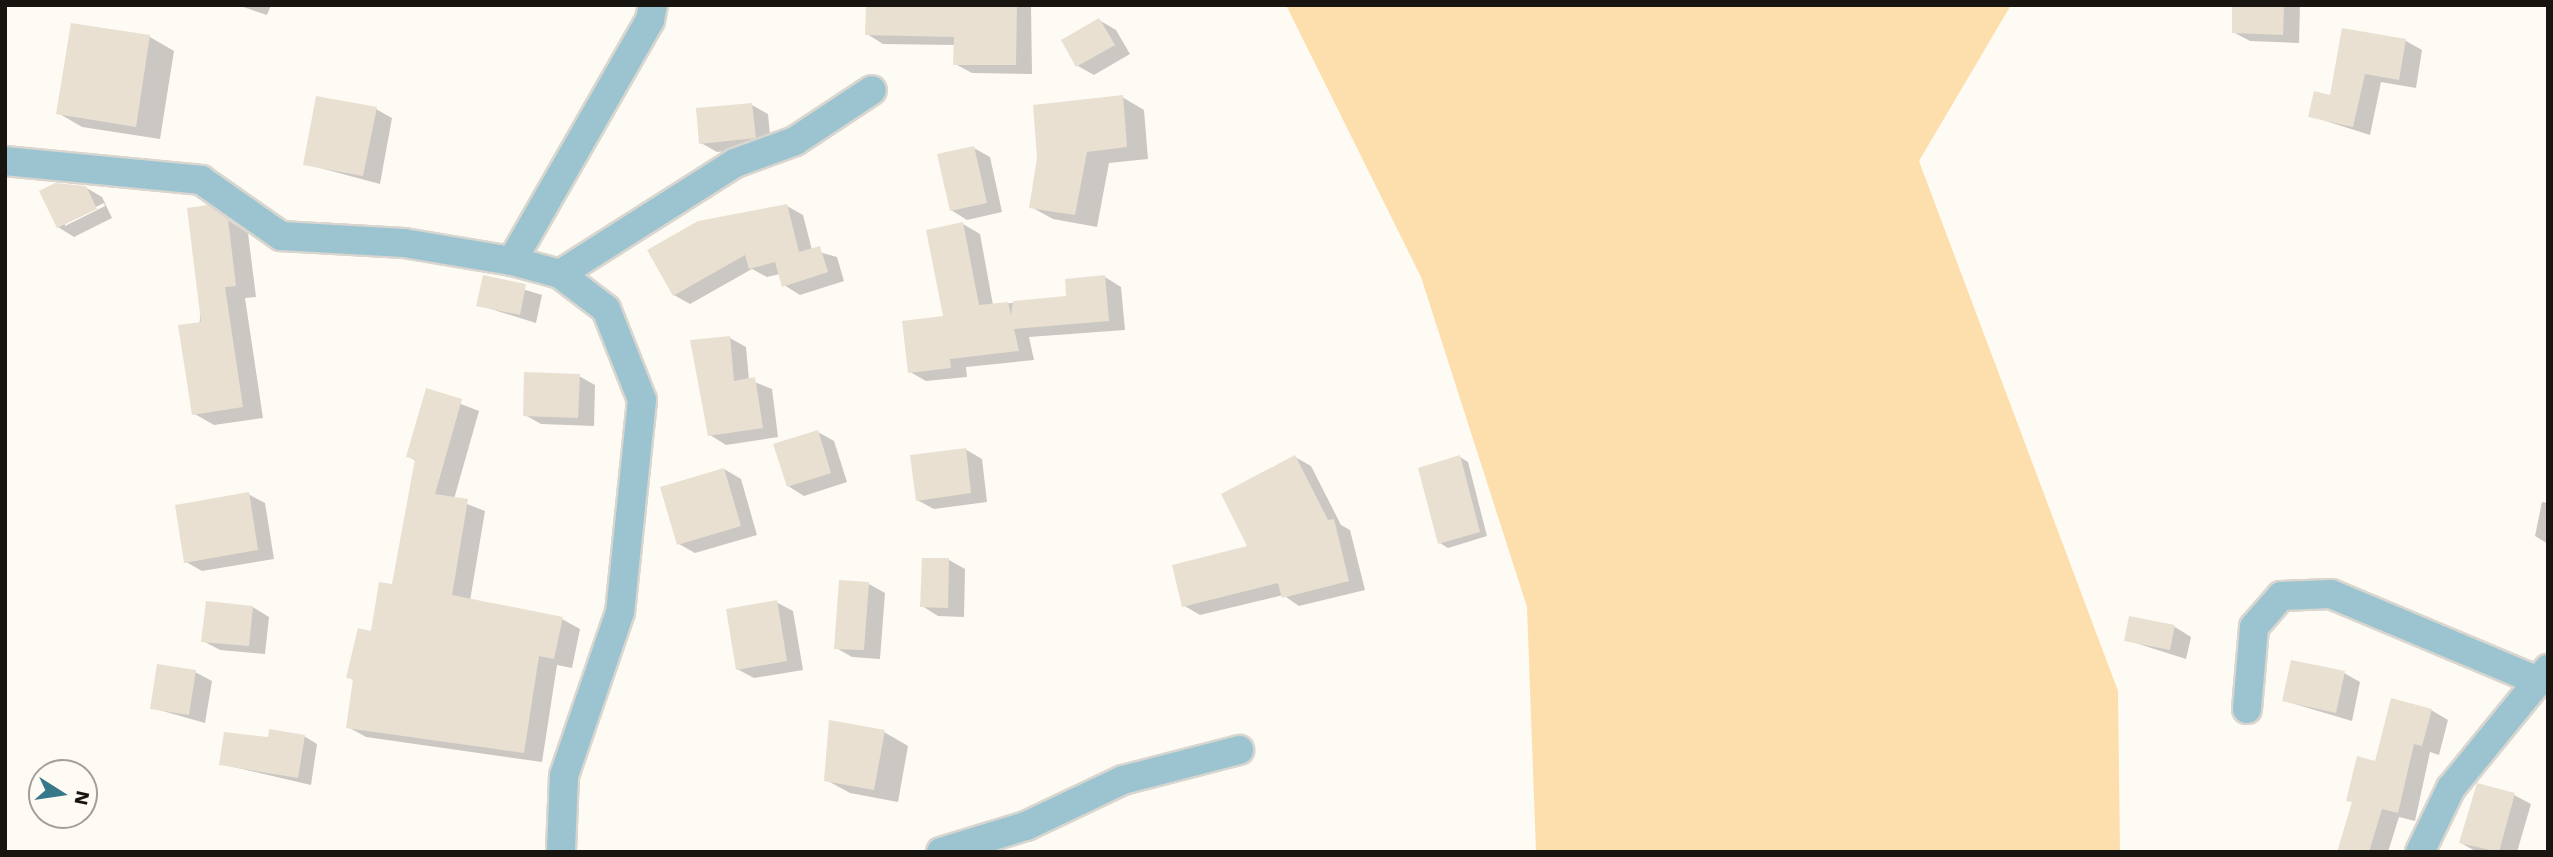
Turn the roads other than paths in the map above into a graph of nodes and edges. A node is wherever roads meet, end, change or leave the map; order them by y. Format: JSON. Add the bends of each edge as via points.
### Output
{"nodes":[{"id":1,"x":653,"y":5,"type":"edge"},
{"id":2,"x":872,"y":90,"type":"dead end"},
{"id":3,"x":5,"y":161,"type":"edge"},
{"id":4,"x":512,"y":261,"type":"junction"},
{"id":5,"x":560,"y":274,"type":"junction"},
{"id":6,"x":2544,"y":675,"type":"edge"},
{"id":7,"x":2247,"y":709,"type":"dead end"},
{"id":8,"x":1239,"y":750,"type":"dead end"},
{"id":9,"x":561,"y":852,"type":"edge"},
{"id":10,"x":941,"y":852,"type":"edge"},
{"id":11,"x":2420,"y":852,"type":"edge"}],
"edges":[{"from":1,"to":4,"type":"street","via":[[650,20]]},
{"from":2,"to":5,"type":"street","via":[[795,141],[735,163]]},
{"from":3,"to":4,"type":"street","via":[[201,180],[281,236],[404,243]]},
{"from":4,"to":5,"type":"street"},
{"from":5,"to":9,"type":"street","via":[[606,309],[642,400],[620,612],[564,776]]},
{"from":6,"to":7,"type":"street","via":[[2331,594],[2281,596],[2254,626]]},
{"from":6,"to":11,"type":"street","via":[[2451,788]]},
{"from":8,"to":10,"type":"street","via":[[1123,780],[1026,826]]}]}
